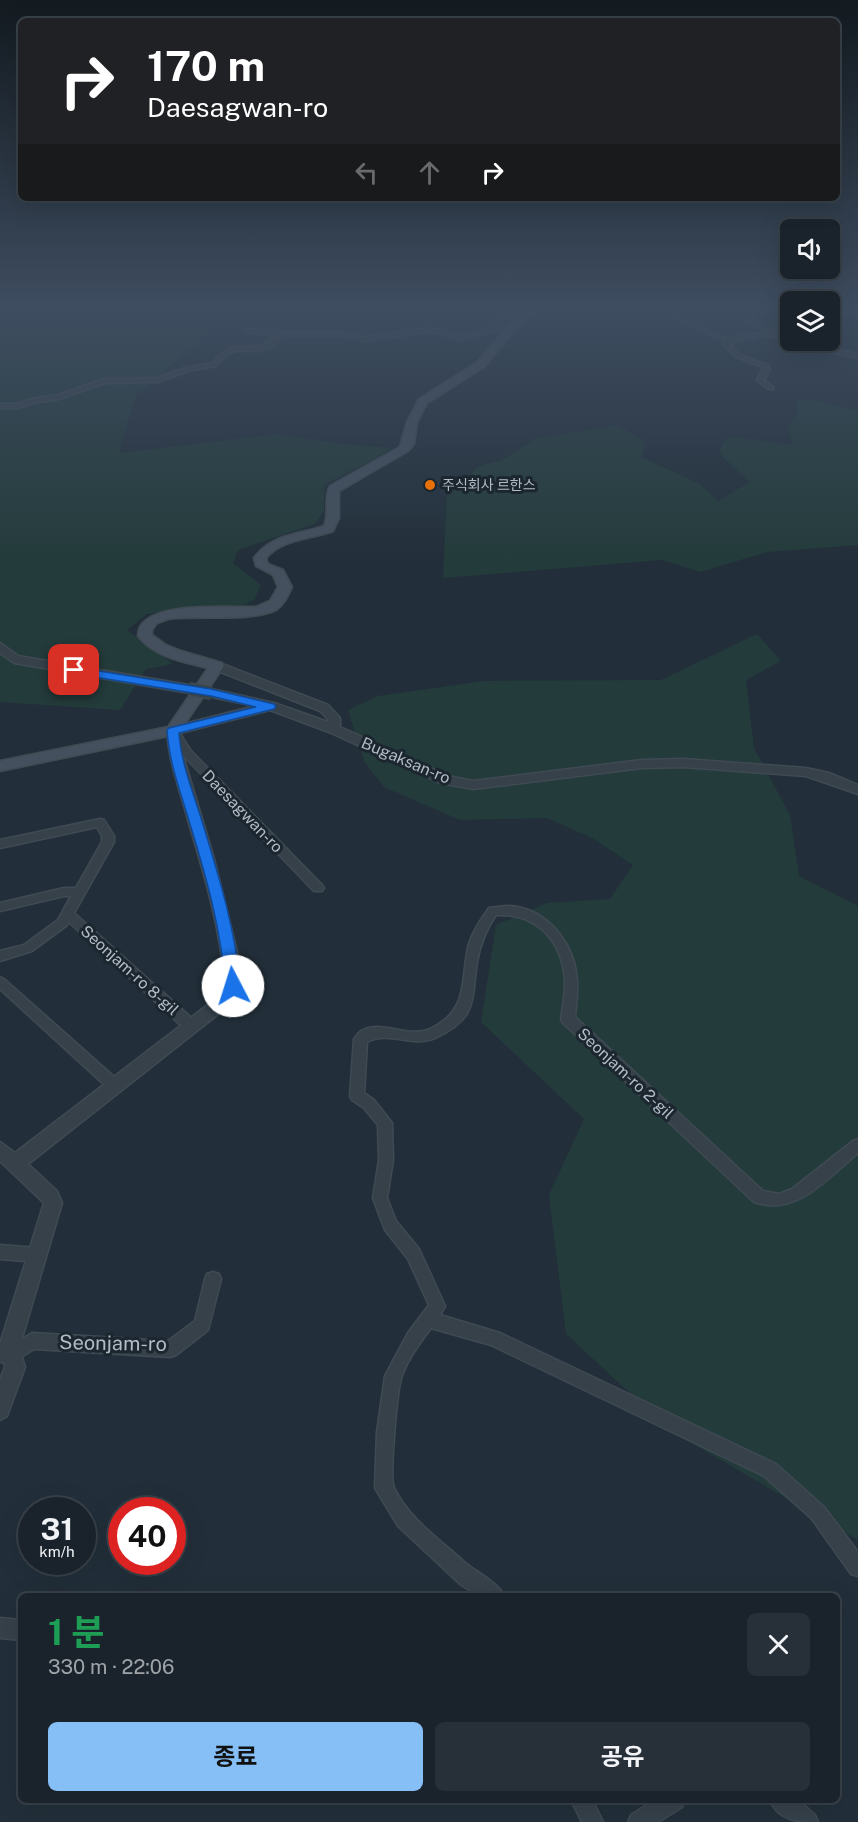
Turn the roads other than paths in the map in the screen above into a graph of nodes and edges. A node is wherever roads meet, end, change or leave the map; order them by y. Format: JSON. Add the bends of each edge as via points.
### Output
{"nodes":[{"id":1,"x":76,"y":391,"type":"edge"},
{"id":2,"x":437,"y":391,"type":"edge"},
{"id":3,"x":0,"y":406,"type":"edge"},
{"id":4,"x":0,"y":647,"type":"edge"},
{"id":5,"x":217,"y":666,"type":"junction"},
{"id":6,"x":270,"y":706,"type":"junction"},
{"id":7,"x":334,"y":729,"type":"junction"},
{"id":8,"x":173,"y":730,"type":"junction"},
{"id":9,"x":0,"y":766,"type":"edge"},
{"id":10,"x":858,"y":790,"type":"edge"},
{"id":11,"x":0,"y":844,"type":"edge"},
{"id":12,"x":318,"y":888,"type":"dead end"},
{"id":13,"x":81,"y":892,"type":"junction"},
{"id":14,"x":0,"y":907,"type":"edge"},
{"id":15,"x":68,"y":914,"type":"junction"},
{"id":16,"x":0,"y":956,"type":"edge"},
{"id":17,"x":0,"y":982,"type":"edge"},
{"id":18,"x":191,"y":1026,"type":"junction"},
{"id":19,"x":115,"y":1086,"type":"junction"},
{"id":20,"x":858,"y":1145,"type":"edge"},
{"id":21,"x":0,"y":1150,"type":"edge"},
{"id":22,"x":16,"y":1163,"type":"junction"},
{"id":23,"x":0,"y":1252,"type":"edge"},
{"id":24,"x":38,"y":1255,"type":"junction"},
{"id":25,"x":213,"y":1279,"type":"dead end"},
{"id":26,"x":428,"y":1319,"type":"junction"},
{"id":27,"x":5,"y":1354,"type":"edge"},
{"id":28,"x":0,"y":1408,"type":"edge"},
{"id":29,"x":858,"y":1567,"type":"edge"},
{"id":30,"x":491,"y":1593,"type":"edge"},
{"id":31,"x":0,"y":1628,"type":"edge"},
{"id":32,"x":18,"y":1630,"type":"edge"},
{"id":33,"x":583,"y":1803,"type":"edge"},
{"id":34,"x":670,"y":1803,"type":"edge"},
{"id":35,"x":785,"y":1803,"type":"edge"},
{"id":36,"x":593,"y":1822,"type":"edge"},
{"id":37,"x":638,"y":1822,"type":"edge"},
{"id":38,"x":808,"y":1822,"type":"edge"}],
"edges":[{"from":1,"to":3,"type":"street","via":[[18,406]]},
{"from":2,"to":5,"type":"main road","via":[[423,401],[404,449],[334,489],[331,495],[335,516],[329,528],[273,543],[265,549],[260,558],[262,566],[278,573],[285,587],[282,598],[252,613],[183,613],[152,620],[147,625],[143,633],[155,647]]},
{"from":4,"to":6,"type":"street","name":"Bugaksan-ro","bridge":true,"via":[[14,659]]},
{"from":5,"to":7,"type":"street","via":[[324,708],[334,718]]},
{"from":5,"to":8,"type":"main road"},
{"from":6,"to":7,"type":"street","name":"Bugaksan-ro"},
{"from":6,"to":8,"type":"street"},
{"from":7,"to":10,"type":"street","name":"Bugaksan-ro","via":[[445,780],[473,785],[585,769],[684,763],[806,772]]},
{"from":8,"to":9,"type":"main road"},
{"from":8,"to":12,"type":"street","name":"Daesagwan-ro","via":[[187,753]]},
{"from":8,"to":18,"type":"street","name":"Seonjam-ro 8-gil","via":[[175,752],[207,859],[232,968],[233,986],[226,997]]},
{"from":11,"to":13,"type":"street","via":[[100,823],[108,842]]},
{"from":13,"to":14,"type":"street","via":[[64,892]]},
{"from":13,"to":15,"type":"street"},
{"from":15,"to":16,"type":"street","via":[[28,948]]},
{"from":15,"to":18,"type":"street","name":"Seonjam-ro 8-gil"},
{"from":17,"to":19,"type":"street"},
{"from":18,"to":19,"type":"street","name":"Seonjam-ro 8-gil"},
{"from":19,"to":22,"type":"street","name":"Seonjam-ro 8-gil"},
{"from":20,"to":26,"type":"street","name":"Seonjam-ro 2-gil","via":[[797,1194],[779,1200],[759,1197],[568,1019],[571,981],[566,956],[554,934],[520,911],[493,911],[474,948],[466,1007],[448,1026],[425,1037],[375,1032],[361,1039],[357,1096],[385,1123],[386,1160],[380,1198],[390,1225],[414,1254],[437,1306]]},
{"from":21,"to":22,"type":"street"},
{"from":22,"to":24,"type":"street","via":[[53,1203]]},
{"from":23,"to":24,"type":"street"},
{"from":24,"to":27,"type":"street"},
{"from":25,"to":27,"type":"street","name":"Seonjam-ro","via":[[202,1325],[170,1348],[32,1341]]},
{"from":26,"to":29,"type":"street","via":[[494,1338],[770,1470],[818,1513]]},
{"from":26,"to":30,"type":"street","name":"Seonjam-ro 2-gil","via":[[393,1376],[384,1488],[404,1520]]},
{"from":27,"to":28,"type":"street","via":[[15,1367]]},
{"from":31,"to":32,"type":"street"},
{"from":33,"to":36,"type":"street"},
{"from":34,"to":37,"type":"street"},
{"from":35,"to":38,"type":"street"}]}
